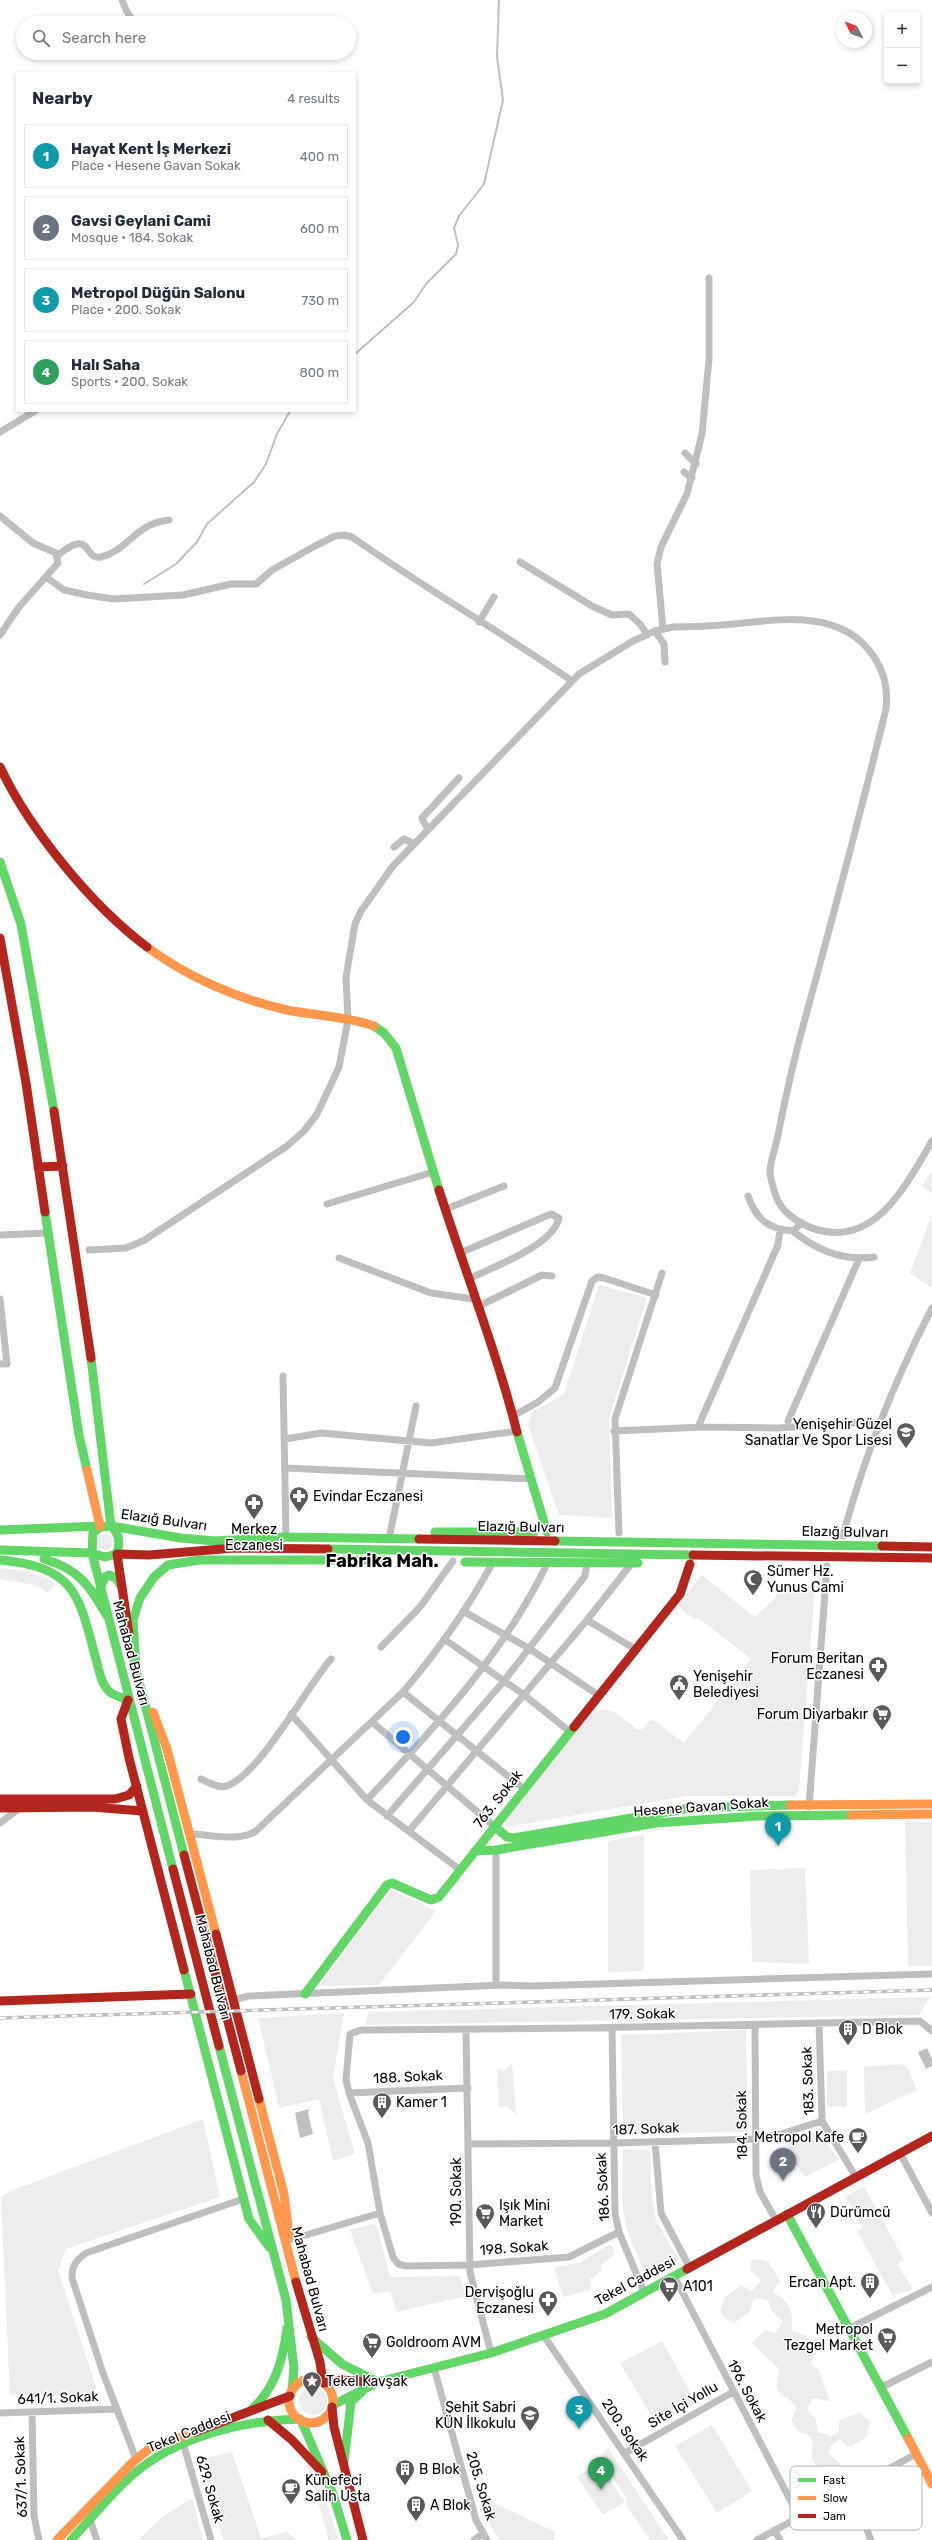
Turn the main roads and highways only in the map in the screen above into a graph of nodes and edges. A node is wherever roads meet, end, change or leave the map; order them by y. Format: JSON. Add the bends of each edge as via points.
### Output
{"nodes":[{"id":1,"x":0,"y":767,"type":"edge"},
{"id":2,"x":0,"y":862,"type":"edge"},
{"id":3,"x":0,"y":938,"type":"edge"},
{"id":4,"x":63,"y":1166,"type":"junction"},
{"id":5,"x":38,"y":1167,"type":"junction"},
{"id":6,"x":100,"y":1526,"type":"junction"},
{"id":7,"x":111,"y":1526,"type":"junction"},
{"id":8,"x":0,"y":1530,"type":"edge"},
{"id":9,"x":547,"y":1532,"type":"junction"},
{"id":10,"x":152,"y":1534,"type":"junction"},
{"id":11,"x":932,"y":1538,"type":"edge"},
{"id":12,"x":389,"y":1540,"type":"junction"},
{"id":13,"x":932,"y":1547,"type":"edge"},
{"id":14,"x":0,"y":1550,"type":"edge"},
{"id":15,"x":10,"y":1550,"type":"junction"},
{"id":16,"x":333,"y":1551,"type":"junction"},
{"id":17,"x":92,"y":1553,"type":"junction"},
{"id":18,"x":117,"y":1554,"type":"junction"},
{"id":19,"x":149,"y":1555,"type":"junction"},
{"id":20,"x":932,"y":1558,"type":"edge"},
{"id":21,"x":0,"y":1560,"type":"edge"},
{"id":22,"x":409,"y":1560,"type":"junction"},
{"id":23,"x":690,"y":1564,"type":"junction"},
{"id":24,"x":932,"y":1568,"type":"edge"},
{"id":25,"x":100,"y":1588,"type":"junction"},
{"id":26,"x":122,"y":1588,"type":"junction"},
{"id":27,"x":107,"y":1616,"type":"junction"},
{"id":28,"x":136,"y":1670,"type":"junction"},
{"id":29,"x":128,"y":1700,"type":"junction"},
{"id":30,"x":137,"y":1786,"type":"junction"},
{"id":31,"x":0,"y":1799,"type":"edge"},
{"id":32,"x":932,"y":1804,"type":"edge"},
{"id":33,"x":0,"y":1808,"type":"edge"},
{"id":34,"x":143,"y":1811,"type":"junction"},
{"id":35,"x":932,"y":1814,"type":"edge"},
{"id":36,"x":494,"y":1826,"type":"junction"},
{"id":37,"x":475,"y":1851,"type":"junction"},
{"id":38,"x":191,"y":1994,"type":"junction"},
{"id":39,"x":305,"y":1994,"type":"road end"},
{"id":40,"x":0,"y":2001,"type":"edge"},
{"id":41,"x":932,"y":2136,"type":"edge"},
{"id":42,"x":787,"y":2214,"type":"junction"},
{"id":43,"x":286,"y":2241,"type":"junction"},
{"id":44,"x":273,"y":2252,"type":"junction"},
{"id":45,"x":288,"y":2320,"type":"junction"},
{"id":46,"x":311,"y":2336,"type":"junction"},
{"id":47,"x":378,"y":2382,"type":"junction"},
{"id":48,"x":323,"y":2383,"type":"junction"},
{"id":49,"x":291,"y":2393,"type":"junction"},
{"id":50,"x":332,"y":2406,"type":"junction"},
{"id":51,"x":246,"y":2414,"type":"junction"},
{"id":52,"x":268,"y":2420,"type":"junction"},
{"id":53,"x":300,"y":2420,"type":"junction"},
{"id":54,"x":344,"y":2465,"type":"junction"},
{"id":55,"x":324,"y":2474,"type":"junction"},
{"id":56,"x":932,"y":2484,"type":"edge"},
{"id":57,"x":352,"y":2497,"type":"junction"},
{"id":58,"x":57,"y":2540,"type":"edge"},
{"id":59,"x":71,"y":2540,"type":"edge"},
{"id":60,"x":346,"y":2540,"type":"edge"},
{"id":61,"x":363,"y":2540,"type":"edge"},
{"id":62,"x":369,"y":2540,"type":"edge"}],
"edges":[{"from":1,"to":9,"type":"main road","via":[[19,803],[86,893],[133,936],[155,952],[187,973],[254,1000],[348,1020],[377,1028],[388,1036],[396,1048],[433,1172],[505,1383]]},
{"from":2,"to":4,"type":"main road","via":[[21,924]]},
{"from":3,"to":5,"type":"main road","via":[[9,977]]},
{"from":4,"to":5,"type":"main road"},
{"from":4,"to":7,"type":"main road","via":[[96,1395]]},
{"from":5,"to":6,"type":"main road","via":[[79,1435]]},
{"from":6,"to":7,"type":"main road"},
{"from":6,"to":8,"type":"main road","name":"Elazığ Bulvarı"},
{"from":6,"to":17,"type":"main road","via":[[90,1538]]},
{"from":7,"to":10,"type":"main road","name":"Elazığ Bulvarı","via":[[134,1528]]},
{"from":7,"to":18,"type":"main road","via":[[120,1539]]},
{"from":9,"to":11,"type":"main road"},
{"from":9,"to":12,"type":"main road","via":[[457,1530],[428,1532]]},
{"from":10,"to":12,"type":"main road","name":"Elazığ Bulvarı","via":[[207,1541],[286,1537]]},
{"from":10,"to":19,"type":"main road","via":[[139,1535],[135,1542],[137,1550]]},
{"from":12,"to":13,"type":"main road","name":"Elazığ Bulvarı"},
{"from":14,"to":15,"type":"main road"},
{"from":15,"to":17,"type":"main road"},
{"from":15,"to":27,"type":"main road","via":[[72,1568],[86,1581]]},
{"from":16,"to":19,"type":"main road","name":"Elazığ Bulvarı","via":[[234,1548]]},
{"from":16,"to":20,"type":"main road","name":"Elazığ Bulvarı"},
{"from":16,"to":22,"type":"main road"},
{"from":17,"to":18,"type":"main road","via":[[105,1557]]},
{"from":17,"to":25,"type":"main road","name":"Mahabad Bulvarı"},
{"from":18,"to":19,"type":"main road","name":"Elazığ Bulvarı"},
{"from":18,"to":26,"type":"main road","name":"Mahabad Bulvarı"},
{"from":21,"to":29,"type":"main road","via":[[42,1567],[73,1589],[103,1684],[111,1692]]},
{"from":22,"to":23,"type":"main road"},
{"from":22,"to":28,"type":"main road","via":[[199,1560],[168,1565],[145,1589],[136,1608],[133,1620]]},
{"from":23,"to":24,"type":"main road"},
{"from":23,"to":36,"type":"main road","name":"763. Sokak","via":[[680,1594]]},
{"from":25,"to":26,"type":"main road","via":[[105,1577],[109,1575],[116,1578]]},
{"from":25,"to":27,"type":"main road","name":"Mahabad Bulvarı"},
{"from":26,"to":28,"type":"main road","name":"Mahabad Bulvarı"},
{"from":27,"to":29,"type":"main road","name":"Mahabad Bulvarı"},
{"from":28,"to":43,"type":"main road","name":"Mahabad Bulvarı"},
{"from":28,"to":43,"type":"main road","via":[[168,1748],[284,2194],[290,2232]]},
{"from":29,"to":30,"type":"main road","via":[[121,1719]]},
{"from":29,"to":44,"type":"main road","name":"Mahabad Bulvarı"},
{"from":30,"to":31,"type":"main road","via":[[130,1795],[115,1799]]},
{"from":30,"to":34,"type":"main road"},
{"from":32,"to":36,"type":"main road","via":[[809,1804],[691,1808],[513,1838],[507,1837]]},
{"from":33,"to":34,"type":"main road","via":[[133,1808]]},
{"from":34,"to":38,"type":"main road"},
{"from":35,"to":37,"type":"main road","name":"Hesene Gavan Sokak","via":[[808,1815],[656,1823],[496,1850]]},
{"from":36,"to":37,"type":"main road","name":"763. Sokak"},
{"from":37,"to":39,"type":"main road","name":"763. Sokak","via":[[439,1897],[431,1900],[392,1883],[387,1885]]},
{"from":38,"to":40,"type":"main road"},
{"from":38,"to":44,"type":"main road","via":[[249,2219]]},
{"from":41,"to":42,"type":"main road","name":"Tekel Caddesi"},
{"from":42,"to":47,"type":"main road","name":"Tekel Caddesi","via":[[605,2314],[491,2353]]},
{"from":42,"to":56,"type":"main road"},
{"from":43,"to":46,"type":"main road","name":"Mahabad Bulvarı"},
{"from":44,"to":45,"type":"main road","name":"Mahabad Bulvarı","via":[[286,2300]]},
{"from":45,"to":49,"type":"main road","name":"Mahabad Bulvarı","via":[[294,2368]]},
{"from":45,"to":51,"type":"main road","via":[[284,2352],[271,2388],[260,2403]]},
{"from":46,"to":47,"type":"main road","via":[[342,2365],[362,2377]]},
{"from":46,"to":48,"type":"main road","name":"Mahabad Bulvarı","via":[[320,2362]]},
{"from":47,"to":48,"type":"main road","via":[[342,2380]]},
{"from":47,"to":50,"type":"main road","name":"Tekel Caddesi"},
{"from":47,"to":54,"type":"main road","via":[[358,2394],[351,2402]]},
{"from":48,"to":49,"type":"main road","via":[[316,2379],[303,2380]]},
{"from":48,"to":50,"type":"main road","via":[[332,2394]]},
{"from":49,"to":51,"type":"main road"},
{"from":49,"to":53,"type":"main road","via":[[290,2407]]},
{"from":50,"to":53,"type":"main road","via":[[328,2415],[318,2422]]},
{"from":50,"to":54,"type":"main road","via":[[334,2427]]},
{"from":51,"to":58,"type":"main road","via":[[149,2449],[136,2459]]},
{"from":52,"to":53,"type":"main road","name":"Tekel Caddesi"},
{"from":52,"to":55,"type":"main road","via":[[292,2440]]},
{"from":52,"to":59,"type":"main road","name":"Tekel Caddesi","via":[[237,2427],[156,2457],[141,2468]]},
{"from":53,"to":55,"type":"main road"},
{"from":54,"to":57,"type":"main road"},
{"from":55,"to":60,"type":"main road"},
{"from":57,"to":61,"type":"main road"},
{"from":57,"to":62,"type":"main road"}]}
